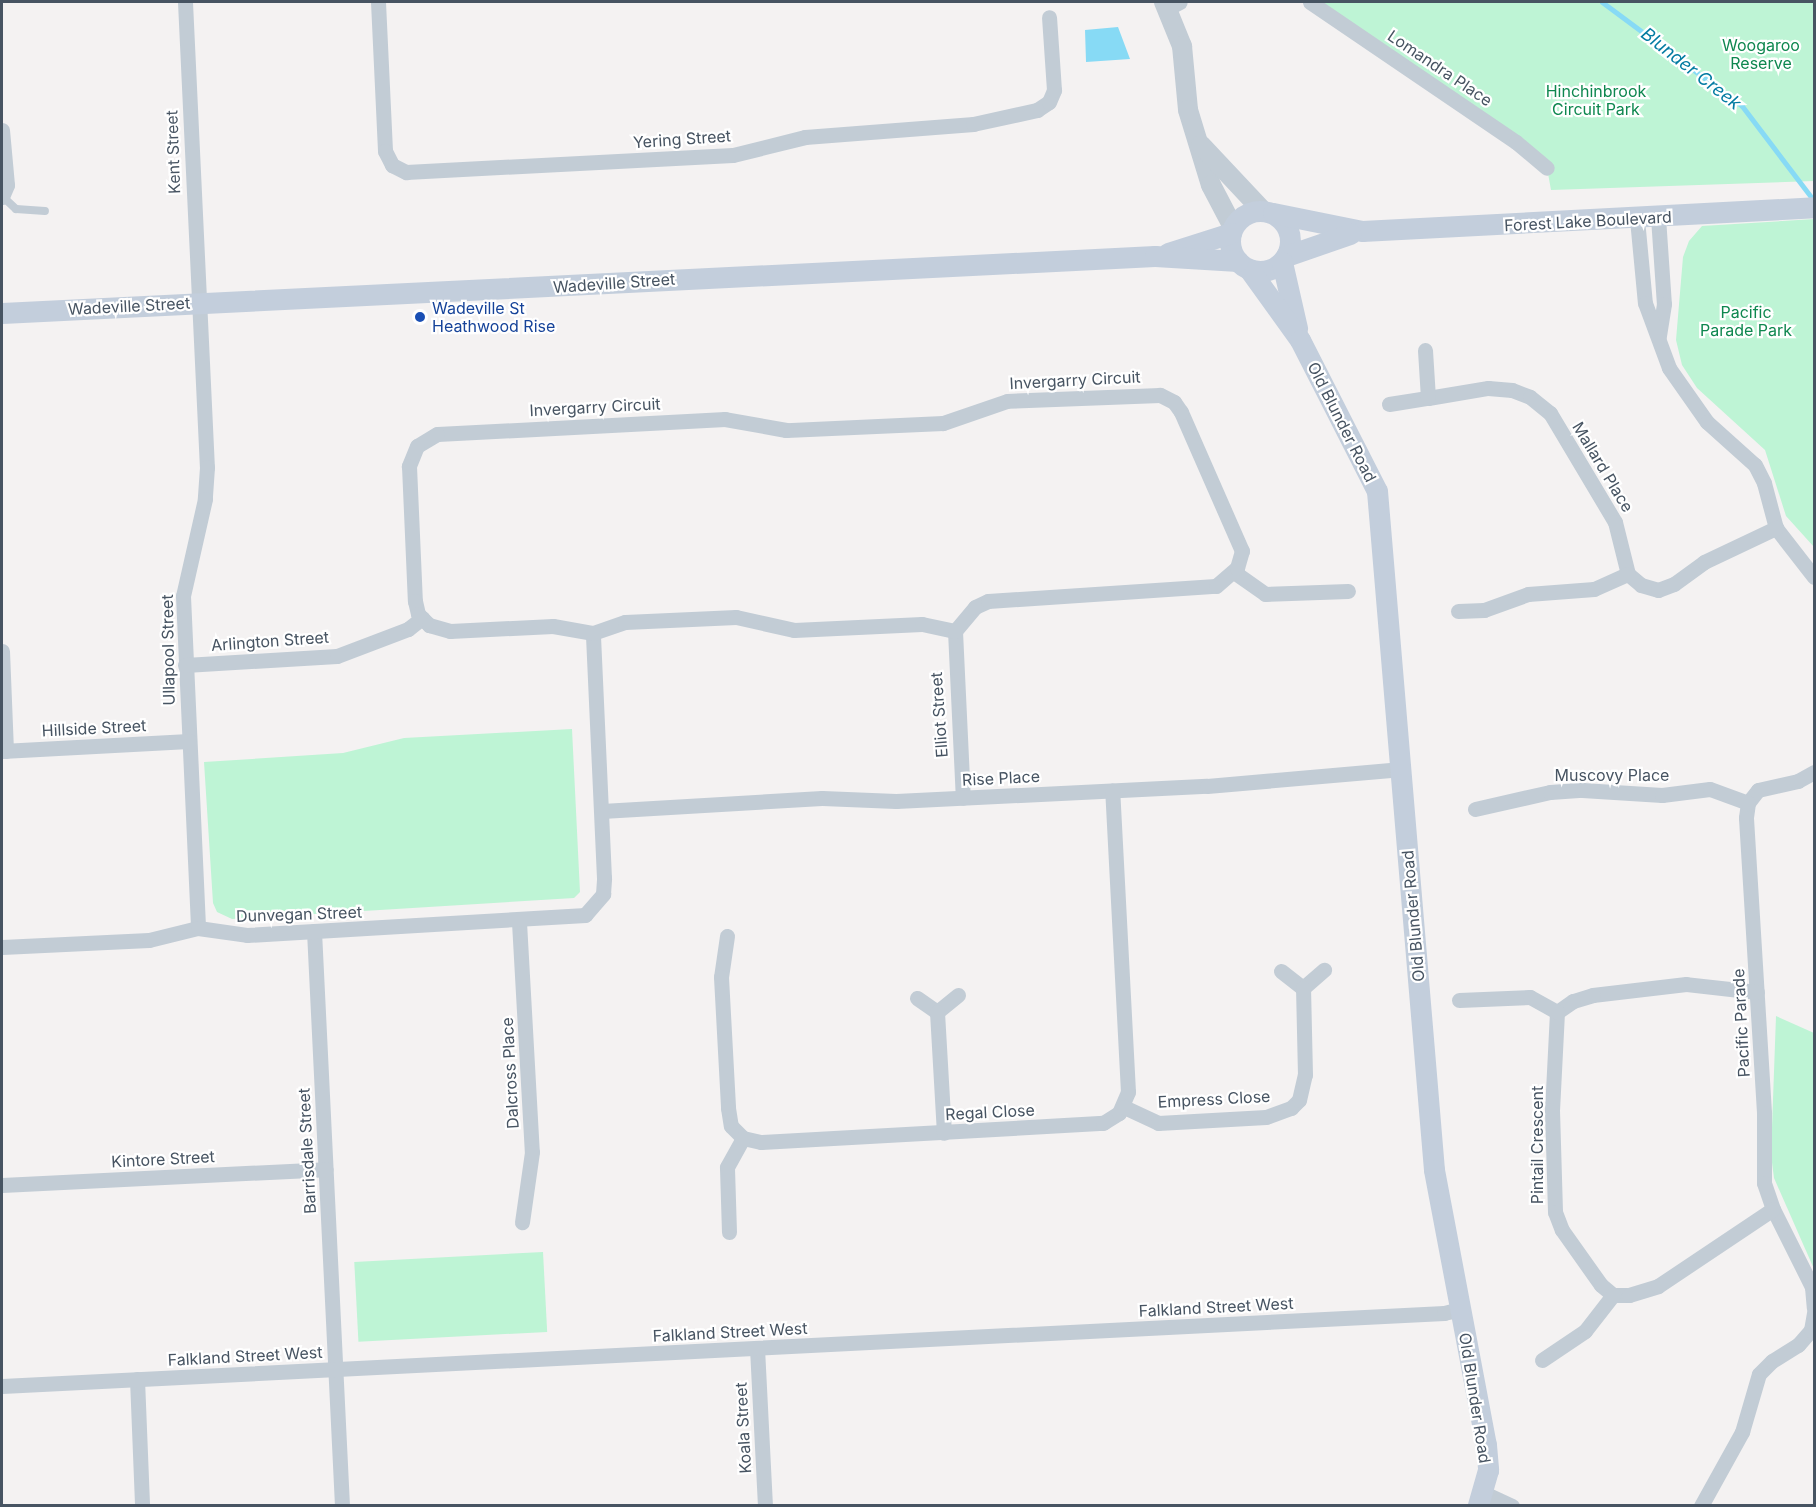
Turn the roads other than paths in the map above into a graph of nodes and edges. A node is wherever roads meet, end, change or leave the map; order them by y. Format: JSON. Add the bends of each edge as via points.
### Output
{"nodes":[{"id":1,"x":185,"y":2,"type":"edge"},
{"id":2,"x":378,"y":2,"type":"edge"},
{"id":3,"x":1310,"y":2,"type":"edge"},
{"id":4,"x":1171,"y":4,"type":"edge"},
{"id":5,"x":1049,"y":17,"type":"dead end"},
{"id":6,"x":2,"y":130,"type":"edge"},
{"id":7,"x":1201,"y":145,"type":"junction"},
{"id":8,"x":1547,"y":168,"type":"dead end"},
{"id":9,"x":2,"y":196,"type":"edge"},
{"id":10,"x":1815,"y":207,"type":"edge"},
{"id":11,"x":45,"y":211,"type":"dead end"},
{"id":12,"x":1268,"y":212,"type":"junction"},
{"id":13,"x":1648,"y":218,"type":"junction"},
{"id":14,"x":1232,"y":230,"type":"junction"},
{"id":15,"x":1362,"y":231,"type":"junction"},
{"id":16,"x":1155,"y":256,"type":"junction"},
{"id":17,"x":1284,"y":259,"type":"junction"},
{"id":18,"x":1243,"y":265,"type":"junction"},
{"id":19,"x":198,"y":302,"type":"junction"},
{"id":20,"x":2,"y":313,"type":"edge"},
{"id":21,"x":1659,"y":337,"type":"junction"},
{"id":22,"x":1300,"y":340,"type":"junction"},
{"id":23,"x":1425,"y":350,"type":"dead end"},
{"id":24,"x":1428,"y":398,"type":"junction"},
{"id":25,"x":1389,"y":404,"type":"dead end"},
{"id":26,"x":1776,"y":528,"type":"junction"},
{"id":27,"x":1234,"y":572,"type":"junction"},
{"id":28,"x":1628,"y":574,"type":"junction"},
{"id":29,"x":1815,"y":577,"type":"edge"},
{"id":30,"x":1348,"y":591,"type":"dead end"},
{"id":31,"x":1458,"y":611,"type":"dead end"},
{"id":32,"x":422,"y":618,"type":"junction"},
{"id":33,"x":955,"y":631,"type":"junction"},
{"id":34,"x":593,"y":633,"type":"junction"},
{"id":35,"x":2,"y":651,"type":"edge"},
{"id":36,"x":185,"y":665,"type":"junction"},
{"id":37,"x":189,"y":741,"type":"junction"},
{"id":38,"x":4,"y":751,"type":"edge"},
{"id":39,"x":1402,"y":769,"type":"junction"},
{"id":40,"x":1815,"y":772,"type":"edge"},
{"id":41,"x":1112,"y":790,"type":"junction"},
{"id":42,"x":963,"y":798,"type":"junction"},
{"id":43,"x":1748,"y":803,"type":"junction"},
{"id":44,"x":1475,"y":809,"type":"dead end"},
{"id":45,"x":602,"y":811,"type":"junction"},
{"id":46,"x":519,"y":922,"type":"junction"},
{"id":47,"x":198,"y":928,"type":"junction"},
{"id":48,"x":314,"y":931,"type":"junction"},
{"id":49,"x":728,"y":936,"type":"dead end"},
{"id":50,"x":2,"y":947,"type":"edge"},
{"id":51,"x":1324,"y":970,"type":"dead end"},
{"id":52,"x":1281,"y":971,"type":"dead end"},
{"id":53,"x":1303,"y":988,"type":"junction"},
{"id":54,"x":1757,"y":992,"type":"junction"},
{"id":55,"x":958,"y":995,"type":"dead end"},
{"id":56,"x":917,"y":998,"type":"dead end"},
{"id":57,"x":1459,"y":1000,"type":"dead end"},
{"id":58,"x":937,"y":1012,"type":"junction"},
{"id":59,"x":1557,"y":1012,"type":"junction"},
{"id":60,"x":1124,"y":1107,"type":"junction"},
{"id":61,"x":944,"y":1133,"type":"junction"},
{"id":62,"x":743,"y":1138,"type":"junction"},
{"id":63,"x":326,"y":1169,"type":"junction"},
{"id":64,"x":2,"y":1185,"type":"edge"},
{"id":65,"x":1773,"y":1209,"type":"junction"},
{"id":66,"x":522,"y":1222,"type":"dead end"},
{"id":67,"x":729,"y":1232,"type":"dead end"},
{"id":68,"x":1613,"y":1295,"type":"junction"},
{"id":69,"x":1815,"y":1308,"type":"edge"},
{"id":70,"x":1460,"y":1309,"type":"junction"},
{"id":71,"x":1815,"y":1313,"type":"edge"},
{"id":72,"x":757,"y":1348,"type":"junction"},
{"id":73,"x":1542,"y":1360,"type":"dead end"},
{"id":74,"x":338,"y":1368,"type":"junction"},
{"id":75,"x":137,"y":1379,"type":"junction"},
{"id":76,"x":2,"y":1386,"type":"edge"},
{"id":77,"x":1481,"y":1499,"type":"edge"},
{"id":78,"x":142,"y":1506,"type":"edge"},
{"id":79,"x":342,"y":1506,"type":"edge"},
{"id":80,"x":765,"y":1506,"type":"edge"},
{"id":81,"x":1512,"y":1506,"type":"edge"},
{"id":82,"x":1701,"y":1506,"type":"edge"}],
"edges":[{"from":1,"to":19,"type":"street","name":"Kent Street"},
{"from":2,"to":5,"type":"street","name":"Yering Street","via":[[385,151],[392,165],[406,172],[733,155],[805,136],[973,124],[1037,110],[1049,102],[1054,90]]},
{"from":3,"to":8,"type":"street","name":"Lomandra Place","via":[[1516,142]]},
{"from":4,"to":7,"type":"street","via":[[1182,46],[1188,110]]},
{"from":6,"to":9,"type":"street","via":[[7,185]]},
{"from":7,"to":12,"type":"street"},
{"from":7,"to":14,"type":"street","via":[[1211,185]]},
{"from":9,"to":11,"type":"lane","via":[[16,209]]},
{"from":10,"to":13,"type":"main road","name":"Forest Lake Boulevard"},
{"from":12,"to":14,"type":"main road","via":[[1246,215]]},
{"from":12,"to":15,"type":"main road","name":"Forest Lake Boulevard"},
{"from":12,"to":17,"type":"main road","via":[[1281,219],[1290,237]]},
{"from":13,"to":15,"type":"main road","name":"Forest Lake Boulevard"},
{"from":13,"to":21,"type":"street","via":[[1664,304]]},
{"from":13,"to":21,"type":"street","via":[[1645,303]]},
{"from":14,"to":16,"type":"main road","name":"Wadeville Street"},
{"from":14,"to":18,"type":"main road","via":[[1230,243]]},
{"from":15,"to":17,"type":"main road","name":"Forest Lake Boulevard","via":[[1322,241]]},
{"from":16,"to":18,"type":"main road","name":"Wadeville Street"},
{"from":16,"to":19,"type":"main road","name":"Wadeville Street","via":[[744,275],[435,295]]},
{"from":17,"to":18,"type":"main road","via":[[1266,270]]},
{"from":17,"to":22,"type":"main road","name":"Old Blunder Road"},
{"from":18,"to":22,"type":"main road","name":"Old Blunder Road"},
{"from":19,"to":20,"type":"main road","name":"Wadeville Street"},
{"from":19,"to":36,"type":"street","name":"Ullapool Street","via":[[207,467],[205,499],[183,596]]},
{"from":21,"to":26,"type":"street","via":[[1669,368],[1686,396],[1755,465]]},
{"from":22,"to":39,"type":"main road","name":"Old Blunder Road","via":[[1377,491]]},
{"from":23,"to":24,"type":"street"},
{"from":24,"to":25,"type":"street","name":"Mallard Place"},
{"from":24,"to":28,"type":"street","name":"Mallard Place","via":[[1488,388],[1512,390],[1530,397],[1550,413],[1615,522]]},
{"from":26,"to":28,"type":"street","via":[[1658,590],[1641,585]]},
{"from":26,"to":29,"type":"street"},
{"from":27,"to":30,"type":"street","via":[[1265,594]]},
{"from":27,"to":32,"type":"street","name":"Invergarry Circuit","via":[[1241,558],[1239,537],[1174,402],[1150,394],[1007,401],[943,423],[786,430],[725,419],[437,434],[417,446],[409,458],[416,601]]},
{"from":27,"to":33,"type":"street","via":[[1224,582],[1202,588],[988,601],[975,607]]},
{"from":28,"to":31,"type":"street","via":[[1594,589],[1528,594],[1484,610]]},
{"from":32,"to":34,"type":"street","via":[[439,630],[554,626]]},
{"from":32,"to":36,"type":"street","name":"Arlington Street","via":[[408,629],[337,656]]},
{"from":33,"to":34,"type":"street","via":[[922,624],[794,630],[736,617],[625,622]]},
{"from":33,"to":42,"type":"street","name":"Elliot Street"},
{"from":34,"to":45,"type":"street"},
{"from":35,"to":38,"type":"street"},
{"from":36,"to":37,"type":"street","name":"Ullapool Street"},
{"from":37,"to":38,"type":"street","name":"Hillside Street"},
{"from":37,"to":47,"type":"street","name":"Ullapool Street"},
{"from":39,"to":41,"type":"street","name":"Rise Place"},
{"from":39,"to":70,"type":"main road","name":"Old Blunder Road","via":[[1434,1170]]},
{"from":40,"to":43,"type":"street","via":[[1798,781],[1758,790]]},
{"from":41,"to":42,"type":"street","name":"Rise Place"},
{"from":41,"to":60,"type":"street","via":[[1128,1092]]},
{"from":42,"to":45,"type":"street","name":"Rise Place","via":[[822,798]]},
{"from":43,"to":44,"type":"street","name":"Muscovy Place","via":[[1710,789],[1662,795],[1582,790],[1550,792]]},
{"from":43,"to":54,"type":"street","name":"Pacific Parade"},
{"from":45,"to":46,"type":"street","name":"Dunvegan Street","via":[[604,878],[603,894],[597,905],[585,915],[568,919]]},
{"from":46,"to":48,"type":"street","name":"Dunvegan Street"},
{"from":46,"to":66,"type":"street","name":"Dalcross Place","via":[[532,1152]]},
{"from":47,"to":48,"type":"street","name":"Dunvegan Street","via":[[247,935]]},
{"from":47,"to":50,"type":"street","name":"Dunvegan Street","via":[[149,940]]},
{"from":48,"to":63,"type":"street","name":"Barrisdale Street"},
{"from":49,"to":62,"type":"street","via":[[721,978],[728,1108],[731,1126]]},
{"from":51,"to":53,"type":"street"},
{"from":52,"to":53,"type":"street"},
{"from":53,"to":60,"type":"street","name":"Empress Close","via":[[1305,1075],[1299,1100],[1291,1108],[1266,1117],[1158,1123]]},
{"from":54,"to":59,"type":"street","via":[[1686,984],[1593,994]]},
{"from":54,"to":65,"type":"street","name":"Pacific Parade","via":[[1764,1183]]},
{"from":55,"to":58,"type":"street"},
{"from":56,"to":58,"type":"street"},
{"from":57,"to":59,"type":"street","via":[[1530,997]]},
{"from":58,"to":61,"type":"street"},
{"from":59,"to":68,"type":"street","name":"Pintail Crescent","via":[[1552,1110],[1555,1212],[1562,1230],[1601,1285]]},
{"from":60,"to":61,"type":"street","name":"Regal Close","via":[[1103,1123]]},
{"from":61,"to":62,"type":"street","name":"Regal Close","via":[[761,1142]]},
{"from":62,"to":67,"type":"street","via":[[727,1167]]},
{"from":63,"to":64,"type":"street","name":"Kintore Street"},
{"from":63,"to":74,"type":"street","name":"Barrisdale Street"},
{"from":65,"to":68,"type":"street","via":[[1658,1286],[1629,1295]]},
{"from":65,"to":69,"type":"street","name":"Pacific Parade","via":[[1812,1287]]},
{"from":68,"to":73,"type":"street","via":[[1585,1331]]},
{"from":70,"to":72,"type":"street","name":"Falkland Street West","via":[[1432,1314]]},
{"from":70,"to":77,"type":"main road","name":"Old Blunder Road","via":[[1486,1445]]},
{"from":71,"to":82,"type":"street","via":[[1811,1330],[1798,1345],[1759,1374],[1742,1432]]},
{"from":72,"to":74,"type":"street","name":"Falkland Street West"},
{"from":72,"to":80,"type":"street","name":"Koala Street"},
{"from":74,"to":75,"type":"street","name":"Falkland Street West"},
{"from":74,"to":79,"type":"street","name":"Barrisdale Street","via":[[334,1380]]},
{"from":75,"to":76,"type":"street","name":"Falkland Street West"},
{"from":75,"to":78,"type":"street"},
{"from":77,"to":81,"type":"street"}]}
